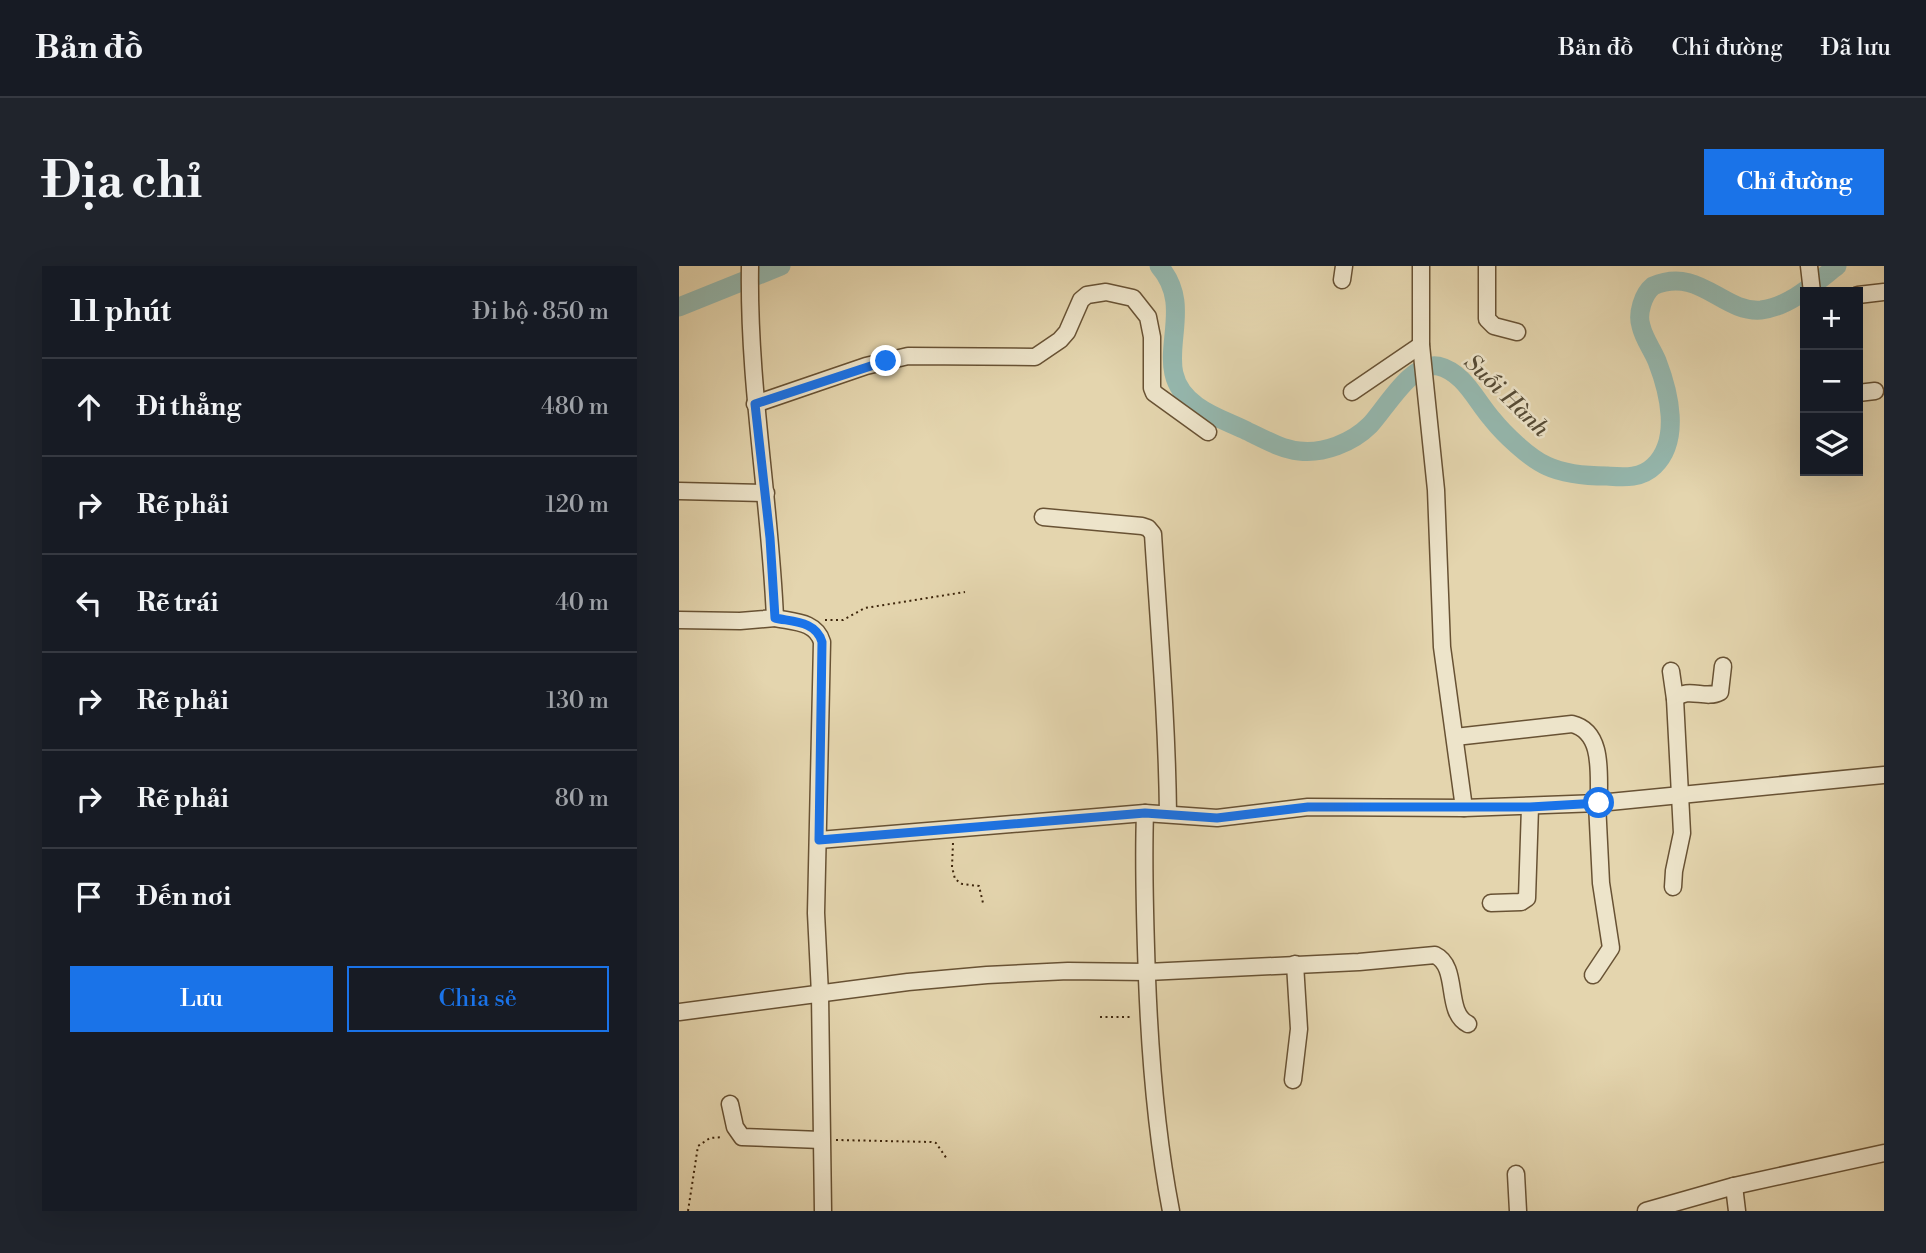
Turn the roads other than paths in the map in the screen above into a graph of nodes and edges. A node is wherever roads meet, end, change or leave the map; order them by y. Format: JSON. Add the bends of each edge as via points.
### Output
{"nodes":[{"id":1,"x":750,"y":266,"type":"edge"},
{"id":2,"x":1421,"y":266,"type":"edge"},
{"id":3,"x":1487,"y":266,"type":"edge"},
{"id":4,"x":1809,"y":266,"type":"edge"},
{"id":5,"x":1811,"y":287,"type":"edge"},
{"id":6,"x":1884,"y":292,"type":"edge"},
{"id":7,"x":1863,"y":294,"type":"edge"},
{"id":8,"x":1517,"y":332,"type":"dead end"},
{"id":9,"x":1421,"y":345,"type":"junction"},
{"id":10,"x":1875,"y":391,"type":"dead end"},
{"id":11,"x":1352,"y":392,"type":"dead end"},
{"id":12,"x":1863,"y":392,"type":"edge"},
{"id":13,"x":755,"y":404,"type":"junction"},
{"id":14,"x":1208,"y":432,"type":"dead end"},
{"id":15,"x":679,"y":491,"type":"edge"},
{"id":16,"x":766,"y":493,"type":"junction"},
{"id":17,"x":1043,"y":517,"type":"dead end"},
{"id":18,"x":775,"y":618,"type":"junction"},
{"id":19,"x":679,"y":620,"type":"edge"},
{"id":20,"x":1723,"y":666,"type":"dead end"},
{"id":21,"x":1671,"y":671,"type":"dead end"},
{"id":22,"x":1675,"y":699,"type":"junction"},
{"id":23,"x":1455,"y":737,"type":"junction"},
{"id":24,"x":1884,"y":775,"type":"edge"},
{"id":25,"x":1680,"y":796,"type":"junction"},
{"id":26,"x":1598,"y":803,"type":"junction"},
{"id":27,"x":1530,"y":807,"type":"junction"},
{"id":28,"x":1464,"y":808,"type":"junction"},
{"id":29,"x":1145,"y":813,"type":"junction"},
{"id":30,"x":1168,"y":814,"type":"junction"},
{"id":31,"x":819,"y":840,"type":"junction"},
{"id":32,"x":1673,"y":887,"type":"dead end"},
{"id":33,"x":1491,"y":903,"type":"dead end"},
{"id":34,"x":1295,"y":964,"type":"junction"},
{"id":35,"x":1147,"y":972,"type":"junction"},
{"id":36,"x":1593,"y":975,"type":"dead end"},
{"id":37,"x":820,"y":994,"type":"junction"},
{"id":38,"x":679,"y":1012,"type":"edge"},
{"id":39,"x":1468,"y":1024,"type":"dead end"},
{"id":40,"x":1293,"y":1080,"type":"dead end"},
{"id":41,"x":730,"y":1104,"type":"dead end"},
{"id":42,"x":821,"y":1140,"type":"junction"},
{"id":43,"x":1884,"y":1153,"type":"edge"},
{"id":44,"x":1516,"y":1174,"type":"dead end"},
{"id":45,"x":1734,"y":1186,"type":"junction"},
{"id":46,"x":1654,"y":1210,"type":"edge"},
{"id":47,"x":823,"y":1211,"type":"edge"},
{"id":48,"x":1171,"y":1211,"type":"edge"},
{"id":49,"x":1518,"y":1211,"type":"edge"},
{"id":50,"x":1737,"y":1211,"type":"edge"}],
"edges":[{"from":1,"to":13,"type":"street"},
{"from":2,"to":9,"type":"street"},
{"from":3,"to":8,"type":"street","via":[[1487,319]]},
{"from":4,"to":5,"type":"street"},
{"from":6,"to":7,"type":"street"},
{"from":9,"to":11,"type":"street"},
{"from":9,"to":23,"type":"street","via":[[1436,490],[1442,647]]},
{"from":10,"to":12,"type":"street"},
{"from":13,"to":14,"type":"street","via":[[908,356],[1035,357],[1067,332],[1081,300],[1107,292],[1133,298],[1148,317],[1154,393]]},
{"from":13,"to":16,"type":"street"},
{"from":15,"to":16,"type":"street"},
{"from":16,"to":18,"type":"street"},
{"from":17,"to":30,"type":"street","via":[[1142,526],[1153,534]]},
{"from":18,"to":19,"type":"street"},
{"from":18,"to":31,"type":"street","via":[[812,626],[822,642]]},
{"from":20,"to":22,"type":"street","via":[[1720,692],[1684,693]]},
{"from":21,"to":22,"type":"street"},
{"from":22,"to":25,"type":"street"},
{"from":23,"to":26,"type":"street","via":[[1581,726],[1597,753]]},
{"from":23,"to":28,"type":"street"},
{"from":24,"to":25,"type":"street"},
{"from":25,"to":26,"type":"street"},
{"from":25,"to":32,"type":"street","via":[[1681,844]]},
{"from":26,"to":27,"type":"street"},
{"from":26,"to":36,"type":"street","via":[[1601,883],[1611,948]]},
{"from":27,"to":28,"type":"street"},
{"from":27,"to":33,"type":"street","via":[[1527,898]]},
{"from":28,"to":30,"type":"street","via":[[1308,807],[1217,818]]},
{"from":29,"to":30,"type":"street"},
{"from":29,"to":31,"type":"street"},
{"from":29,"to":35,"type":"street"},
{"from":31,"to":37,"type":"street"},
{"from":34,"to":35,"type":"street"},
{"from":34,"to":39,"type":"street","via":[[1440,957],[1458,1016]]},
{"from":34,"to":40,"type":"street","via":[[1299,1029]]},
{"from":35,"to":37,"type":"street","via":[[987,975]]},
{"from":35,"to":48,"type":"street","via":[[1158,1140]]},
{"from":37,"to":38,"type":"street"},
{"from":37,"to":42,"type":"street"},
{"from":41,"to":42,"type":"street","via":[[742,1138]]},
{"from":42,"to":47,"type":"street"},
{"from":43,"to":45,"type":"street"},
{"from":44,"to":49,"type":"street"},
{"from":45,"to":46,"type":"street"},
{"from":45,"to":50,"type":"street"}]}
